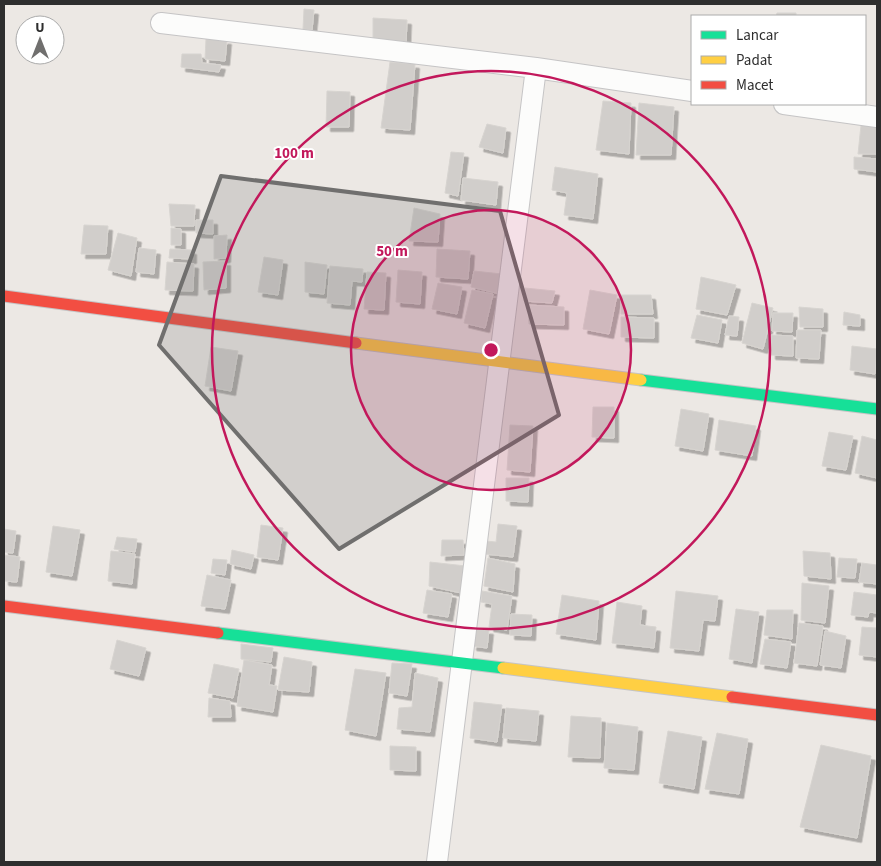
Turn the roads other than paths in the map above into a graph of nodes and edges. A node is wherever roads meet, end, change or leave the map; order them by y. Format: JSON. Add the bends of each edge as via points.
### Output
{"nodes":[{"id":1,"x":161,"y":23,"type":"dead end"},
{"id":2,"x":536,"y":68,"type":"junction"},
{"id":3,"x":691,"y":91,"type":"edge"},
{"id":4,"x":791,"y":105,"type":"edge"},
{"id":5,"x":877,"y":117,"type":"edge"},
{"id":6,"x":4,"y":296,"type":"edge"},
{"id":7,"x":500,"y":362,"type":"junction"},
{"id":8,"x":877,"y":409,"type":"edge"},
{"id":9,"x":4,"y":606,"type":"edge"},
{"id":10,"x":463,"y":664,"type":"junction"},
{"id":11,"x":877,"y":715,"type":"edge"},
{"id":12,"x":437,"y":862,"type":"edge"}],
"edges":[{"from":1,"to":2,"type":"street"},
{"from":2,"to":3,"type":"street"},
{"from":2,"to":7,"type":"street"},
{"from":4,"to":5,"type":"street"},
{"from":6,"to":7,"type":"street"},
{"from":7,"to":8,"type":"street"},
{"from":7,"to":10,"type":"street"},
{"from":9,"to":10,"type":"street"},
{"from":10,"to":11,"type":"street"},
{"from":10,"to":12,"type":"street"}]}
